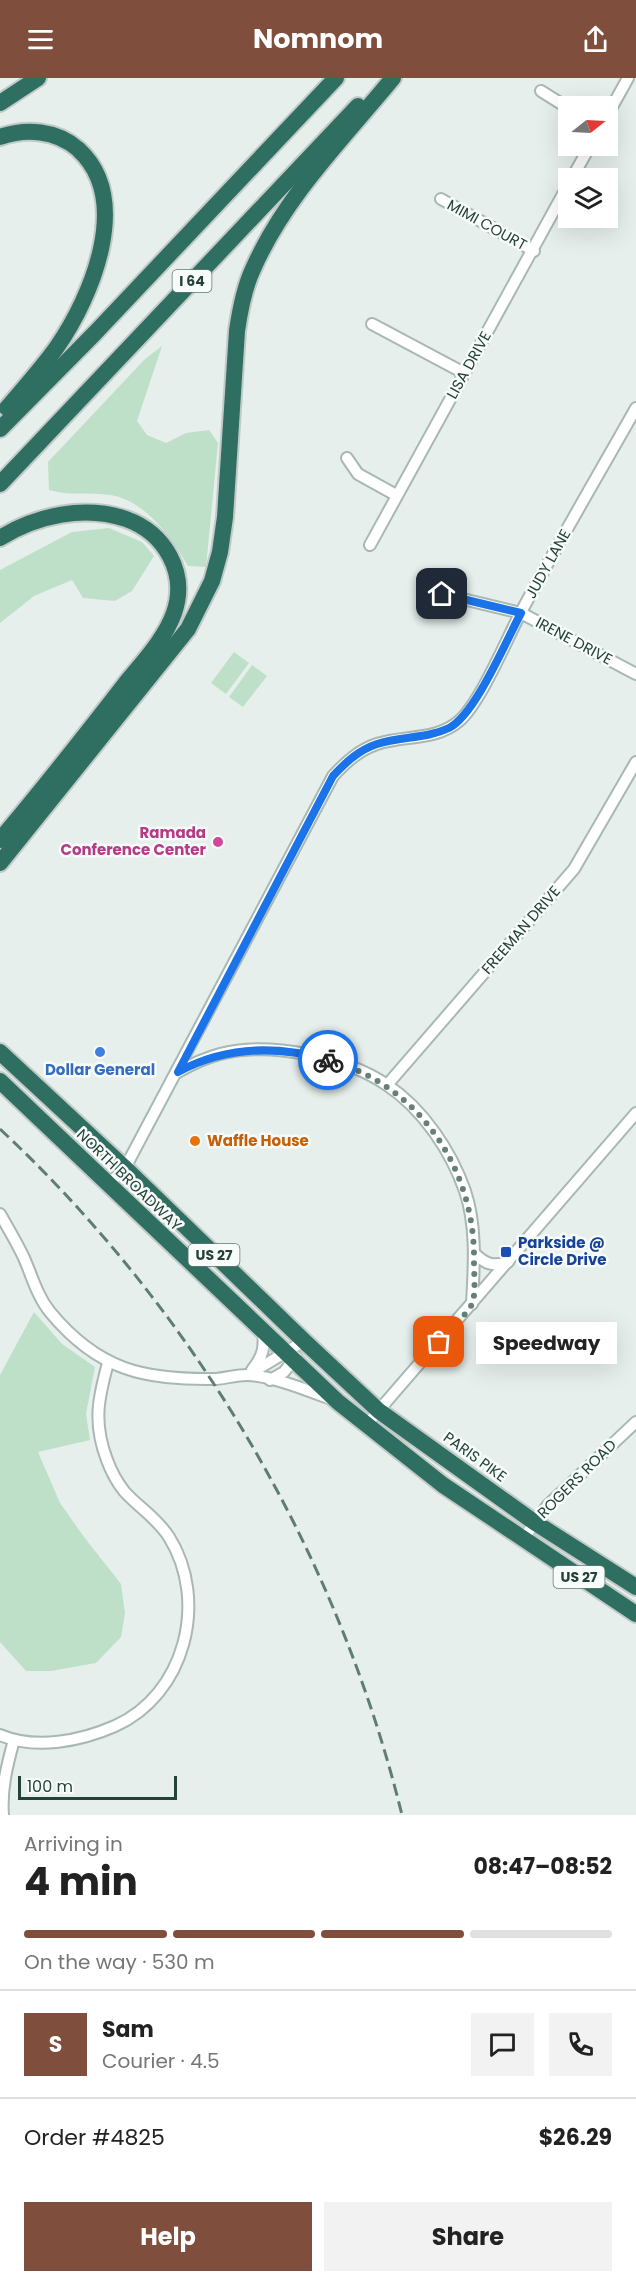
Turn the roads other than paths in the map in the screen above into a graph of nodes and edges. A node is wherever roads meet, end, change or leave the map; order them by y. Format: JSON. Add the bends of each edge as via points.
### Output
{"nodes":[{"id":1,"x":38,"y":78,"type":"edge"},
{"id":2,"x":336,"y":78,"type":"edge"},
{"id":3,"x":384,"y":78,"type":"edge"},
{"id":4,"x":393,"y":78,"type":"edge"},
{"id":5,"x":628,"y":78,"type":"edge"},
{"id":6,"x":541,"y":91,"type":"dead end"},
{"id":7,"x":618,"y":96,"type":"edge"},
{"id":8,"x":558,"y":102,"type":"edge"},
{"id":9,"x":0,"y":104,"type":"edge"},
{"id":10,"x":0,"y":137,"type":"edge"},
{"id":11,"x":441,"y":199,"type":"dead end"},
{"id":12,"x":558,"y":204,"type":"edge"},
{"id":13,"x":534,"y":251,"type":"junction"},
{"id":14,"x":372,"y":324,"type":"dead end"},
{"id":15,"x":464,"y":373,"type":"junction"},
{"id":16,"x":636,"y":408,"type":"edge"},
{"id":17,"x":0,"y":417,"type":"edge"},
{"id":18,"x":0,"y":429,"type":"edge"},
{"id":19,"x":347,"y":458,"type":"dead end"},
{"id":20,"x":0,"y":484,"type":"edge"},
{"id":21,"x":396,"y":495,"type":"junction"},
{"id":22,"x":0,"y":538,"type":"edge"},
{"id":23,"x":370,"y":545,"type":"dead end"},
{"id":24,"x":442,"y":594,"type":"dead end"},
{"id":25,"x":521,"y":613,"type":"junction"},
{"id":26,"x":636,"y":674,"type":"edge"},
{"id":27,"x":636,"y":762,"type":"edge"},
{"id":28,"x":0,"y":840,"type":"edge"},
{"id":29,"x":0,"y":863,"type":"edge"},
{"id":30,"x":0,"y":1052,"type":"edge"},
{"id":31,"x":178,"y":1072,"type":"junction"},
{"id":32,"x":0,"y":1081,"type":"edge"},
{"id":33,"x":387,"y":1085,"type":"junction"},
{"id":34,"x":636,"y":1113,"type":"edge"},
{"id":35,"x":125,"y":1168,"type":"junction"},
{"id":36,"x":108,"y":1185,"type":"junction"},
{"id":37,"x":0,"y":1214,"type":"edge"},
{"id":38,"x":474,"y":1252,"type":"junction"},
{"id":39,"x":508,"y":1262,"type":"junction"},
{"id":40,"x":472,"y":1304,"type":"junction"},
{"id":41,"x":263,"y":1331,"type":"junction"},
{"id":42,"x":304,"y":1341,"type":"junction"},
{"id":43,"x":289,"y":1356,"type":"junction"},
{"id":44,"x":108,"y":1363,"type":"junction"},
{"id":45,"x":248,"y":1375,"type":"junction"},
{"id":46,"x":270,"y":1380,"type":"junction"},
{"id":47,"x":338,"y":1402,"type":"junction"},
{"id":48,"x":379,"y":1411,"type":"junction"},
{"id":49,"x":636,"y":1422,"type":"edge"},
{"id":50,"x":367,"y":1424,"type":"junction"},
{"id":51,"x":534,"y":1522,"type":"junction"},
{"id":52,"x":523,"y":1539,"type":"junction"},
{"id":53,"x":636,"y":1587,"type":"edge"},
{"id":54,"x":636,"y":1614,"type":"edge"},
{"id":55,"x":0,"y":1735,"type":"edge"},
{"id":56,"x":14,"y":1740,"type":"junction"},
{"id":57,"x":3,"y":1815,"type":"edge"}],
"edges":[{"from":1,"to":9,"type":"highway"},
{"from":2,"to":18,"type":"highway","number":"I 64"},
{"from":3,"to":20,"type":"highway","number":"I 64"},
{"from":4,"to":29,"type":"highway","via":[[290,202],[252,270],[237,331],[220,552],[201,605],[188,629]]},
{"from":5,"to":7,"type":"street"},
{"from":6,"to":8,"type":"street"},
{"from":10,"to":17,"type":"highway","via":[[41,132],[73,146],[98,175],[105,223],[92,280],[80,308],[57,346]]},
{"from":11,"to":13,"type":"street","name":"MIMI COURT"},
{"from":12,"to":13,"type":"street","name":"LISA DRIVE"},
{"from":13,"to":15,"type":"street","name":"LISA DRIVE"},
{"from":14,"to":15,"type":"street"},
{"from":15,"to":21,"type":"street","name":"LISA DRIVE"},
{"from":16,"to":25,"type":"street","name":"JUDY LANE"},
{"from":19,"to":21,"type":"street","via":[[358,474]]},
{"from":21,"to":23,"type":"street","name":"LISA DRIVE"},
{"from":22,"to":28,"type":"highway","via":[[54,516],[112,515],[129,520],[158,538],[174,564],[178,582],[174,614],[150,652]]},
{"from":24,"to":25,"type":"street","name":"IRENE DRIVE"},
{"from":25,"to":26,"type":"street","name":"IRENE DRIVE"},
{"from":25,"to":31,"type":"street","name":"JUDY LANE","via":[[474,703],[461,720],[423,736],[377,744],[351,757],[333,776]]},
{"from":27,"to":33,"type":"street","name":"FREEMAN DRIVE","via":[[574,869]]},
{"from":30,"to":35,"type":"highway","name":"NORTH BROADWAY","number":"US 27"},
{"from":31,"to":33,"type":"street","via":[[222,1053],[258,1050],[331,1060]]},
{"from":31,"to":35,"type":"street","name":"JUDY LANE"},
{"from":32,"to":36,"type":"highway","name":"NORTH BROADWAY","number":"US 27"},
{"from":33,"to":38,"type":"street","via":[[424,1120],[459,1175],[470,1215]]},
{"from":34,"to":39,"type":"street"},
{"from":35,"to":36,"type":"street","name":"JUDY LANE"},
{"from":35,"to":42,"type":"highway","name":"NORTH BROADWAY","number":"US 27"},
{"from":36,"to":41,"type":"highway","name":"NORTH BROADWAY","number":"US 27"},
{"from":37,"to":44,"type":"street","via":[[48,1310],[74,1337]]},
{"from":38,"to":39,"type":"street","via":[[489,1264]]},
{"from":38,"to":40,"type":"street"},
{"from":39,"to":40,"type":"street"},
{"from":40,"to":48,"type":"street"},
{"from":41,"to":43,"type":"highway","name":"NORTH BROADWAY","number":"US 27"},
{"from":41,"to":45,"type":"street","via":[[262,1358]]},
{"from":42,"to":43,"type":"street"},
{"from":42,"to":48,"type":"highway","name":"PARIS PIKE","number":"US 27"},
{"from":43,"to":45,"type":"street"},
{"from":43,"to":46,"type":"street","via":[[284,1372]]},
{"from":43,"to":47,"type":"highway","name":"NORTH BROADWAY","number":"US 27"},
{"from":44,"to":45,"type":"street","via":[[171,1379]]},
{"from":44,"to":56,"type":"street","via":[[98,1398],[101,1442],[124,1491],[161,1526],[175,1547],[188,1592],[185,1640],[159,1693],[127,1721],[79,1738],[41,1743]]},
{"from":45,"to":46,"type":"street"},
{"from":46,"to":47,"type":"street"},
{"from":47,"to":50,"type":"highway","name":"NORTH BROADWAY","number":"US 27"},
{"from":48,"to":50,"type":"street"},
{"from":48,"to":51,"type":"highway","name":"PARIS PIKE","number":"US 27"},
{"from":49,"to":51,"type":"street","name":"ROGERS ROAD","via":[[548,1504]]},
{"from":50,"to":52,"type":"highway","number":"US 27","via":[[443,1485]]},
{"from":51,"to":52,"type":"street","name":"ROGERS ROAD"},
{"from":51,"to":53,"type":"highway","name":"PARIS PIKE","number":"US 27"},
{"from":52,"to":54,"type":"highway","number":"US 27"},
{"from":55,"to":56,"type":"street"},
{"from":56,"to":57,"type":"street","via":[[4,1777]]}]}
